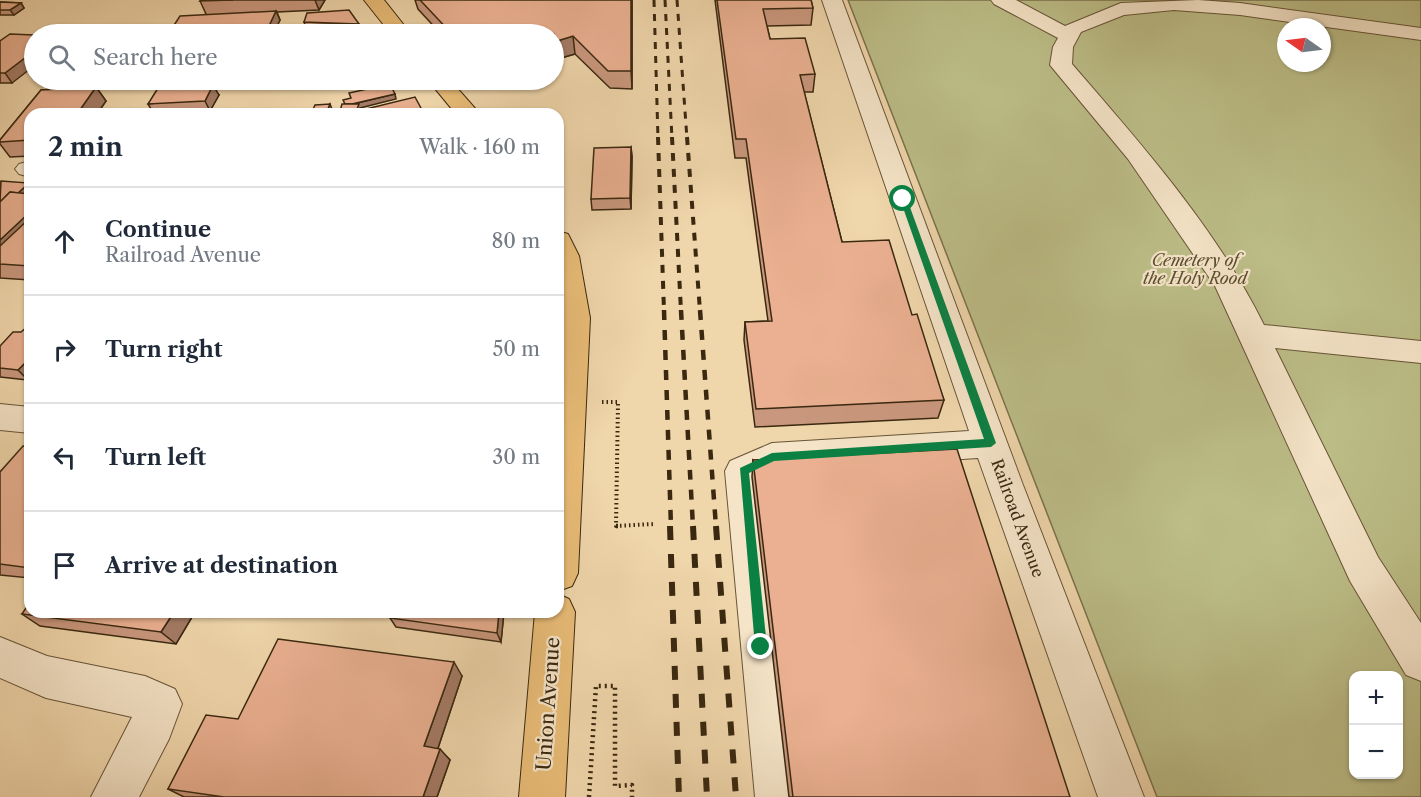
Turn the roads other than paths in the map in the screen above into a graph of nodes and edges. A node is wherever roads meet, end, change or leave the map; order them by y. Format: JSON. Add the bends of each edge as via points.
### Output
{"nodes":[{"id":1,"x":374,"y":0,"type":"edge"},
{"id":2,"x":832,"y":0,"type":"edge"},
{"id":3,"x":1001,"y":0,"type":"edge"},
{"id":4,"x":393,"y":24,"type":"edge"},
{"id":5,"x":1421,"y":34,"type":"edge"},
{"id":6,"x":1069,"y":36,"type":"junction"},
{"id":7,"x":448,"y":90,"type":"edge"},
{"id":8,"x":463,"y":108,"type":"edge"},
{"id":9,"x":564,"y":254,"type":"edge"},
{"id":10,"x":1253,"y":334,"type":"junction"},
{"id":11,"x":1421,"y":352,"type":"edge"},
{"id":12,"x":0,"y":417,"type":"edge"},
{"id":13,"x":24,"y":419,"type":"edge"},
{"id":14,"x":991,"y":443,"type":"junction"},
{"id":15,"x":564,"y":453,"type":"edge"},
{"id":16,"x":555,"y":618,"type":"edge"},
{"id":17,"x":0,"y":657,"type":"edge"},
{"id":18,"x":1421,"y":660,"type":"edge"},
{"id":19,"x":114,"y":797,"type":"edge"},
{"id":20,"x":542,"y":797,"type":"edge"},
{"id":21,"x":778,"y":797,"type":"edge"},
{"id":22,"x":1121,"y":797,"type":"edge"}],
"edges":[{"from":1,"to":4,"type":"main road"},
{"from":2,"to":14,"type":"street","name":"Railroad Avenue"},
{"from":3,"to":6,"type":"street"},
{"from":5,"to":6,"type":"street","via":[[1174,4],[1120,9],[1073,28]]},
{"from":6,"to":10,"type":"street","via":[[1061,66],[1137,154],[1229,284]]},
{"from":7,"to":8,"type":"main road"},
{"from":9,"to":15,"type":"main road","via":[[575,318]]},
{"from":10,"to":11,"type":"street"},
{"from":10,"to":18,"type":"street","via":[[1364,569]]},
{"from":12,"to":13,"type":"street"},
{"from":14,"to":21,"type":"street","via":[[772,457],[743,471]]},
{"from":14,"to":22,"type":"street","name":"Railroad Avenue"},
{"from":16,"to":20,"type":"main road","name":"Union Avenue"},
{"from":17,"to":19,"type":"street","via":[[46,677],[160,704]]}]}
